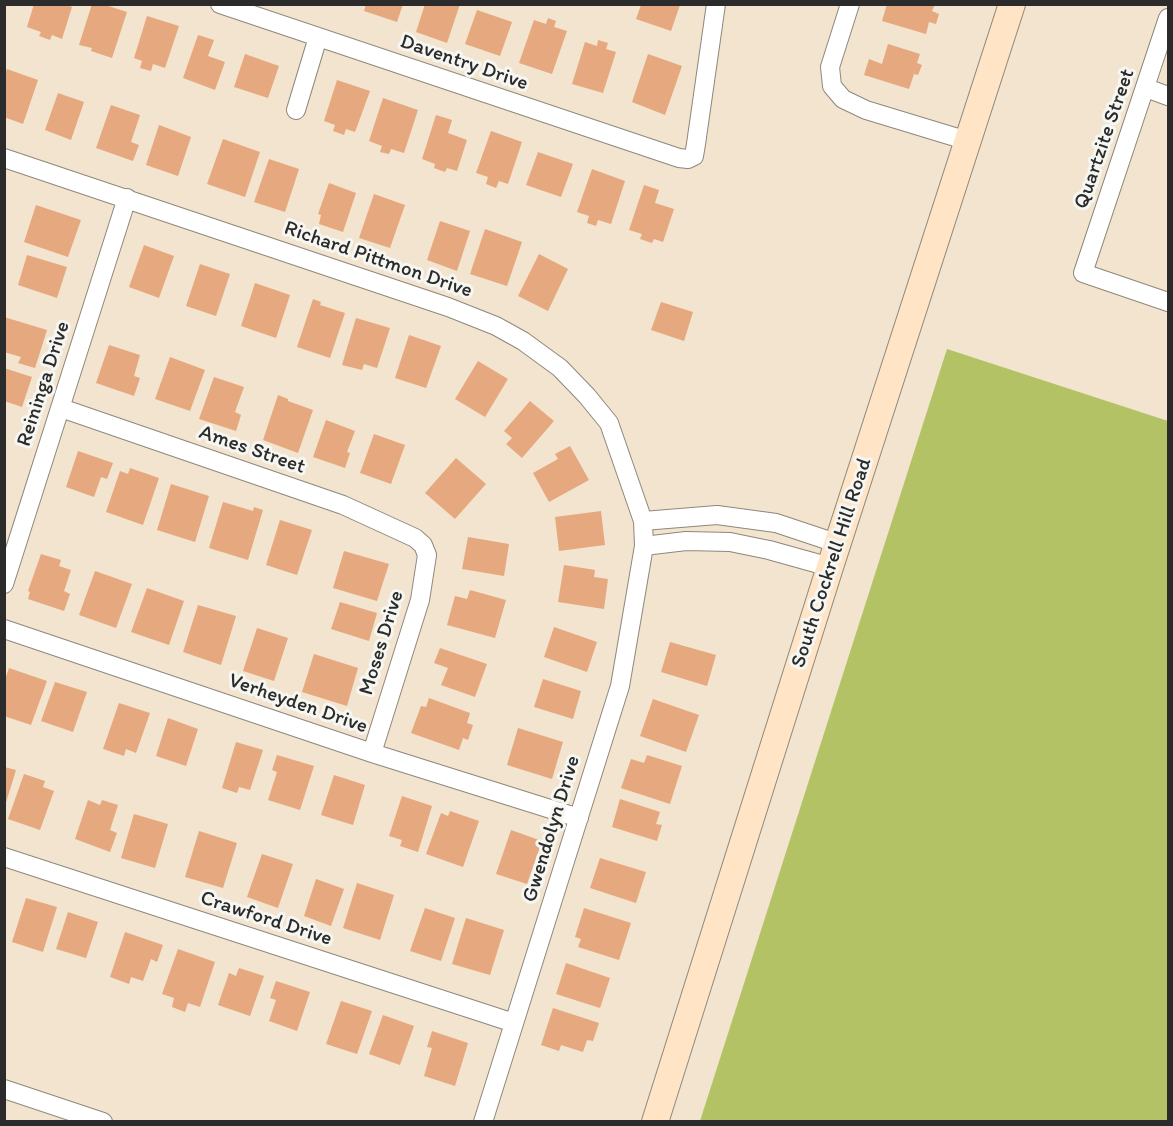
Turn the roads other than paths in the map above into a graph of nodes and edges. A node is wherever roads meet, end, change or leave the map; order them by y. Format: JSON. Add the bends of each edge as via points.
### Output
{"nodes":[{"id":1,"x":220,"y":4,"type":"edge"},
{"id":2,"x":716,"y":4,"type":"edge"},
{"id":3,"x":850,"y":4,"type":"edge"},
{"id":4,"x":1012,"y":4,"type":"edge"},
{"id":5,"x":1168,"y":18,"type":"edge"},
{"id":6,"x":318,"y":37,"type":"junction"},
{"id":7,"x":1146,"y":88,"type":"junction"},
{"id":8,"x":1168,"y":96,"type":"edge"},
{"id":9,"x":296,"y":110,"type":"dead end"},
{"id":10,"x":968,"y":141,"type":"junction"},
{"id":11,"x":4,"y":158,"type":"edge"},
{"id":12,"x":128,"y":198,"type":"junction"},
{"id":13,"x":1168,"y":302,"type":"edge"},
{"id":14,"x":61,"y":408,"type":"junction"},
{"id":15,"x":643,"y":521,"type":"junction"},
{"id":16,"x":423,"y":545,"type":"joint"},
{"id":17,"x":644,"y":546,"type":"junction"},
{"id":18,"x":835,"y":555,"type":"junction"},
{"id":19,"x":4,"y":584,"type":"edge"},
{"id":20,"x":4,"y":629,"type":"edge"},
{"id":21,"x":372,"y":753,"type":"junction"},
{"id":22,"x":579,"y":819,"type":"junction"},
{"id":23,"x":4,"y":857,"type":"edge"},
{"id":24,"x":514,"y":1023,"type":"junction"},
{"id":25,"x":4,"y":1089,"type":"edge"},
{"id":26,"x":103,"y":1122,"type":"edge"},
{"id":27,"x":483,"y":1122,"type":"edge"},
{"id":28,"x":655,"y":1122,"type":"edge"}],
"edges":[{"from":1,"to":6,"type":"street","name":"Daventry Drive"},
{"from":2,"to":6,"type":"street","name":"Daventry Drive","via":[[694,156],[688,159]]},
{"from":3,"to":10,"type":"street","via":[[830,67],[832,86],[843,99],[866,110]]},
{"from":4,"to":10,"type":"main road","name":"South Cockrell Hill Road"},
{"from":5,"to":7,"type":"street","name":"Quartzite Street"},
{"from":6,"to":9,"type":"street"},
{"from":7,"to":8,"type":"street"},
{"from":7,"to":13,"type":"street","name":"Quartzite Street","via":[[1083,273]]},
{"from":10,"to":18,"type":"main road","name":"South Cockrell Hill Road"},
{"from":11,"to":12,"type":"street","name":"Richard Pittmon Drive"},
{"from":12,"to":14,"type":"street","name":"Reininga Drive"},
{"from":12,"to":15,"type":"street","name":"Richard Pittmon Drive","via":[[448,307],[523,341],[560,368],[609,423]]},
{"from":14,"to":16,"type":"street","name":"Ames Street","via":[[343,505]]},
{"from":14,"to":19,"type":"street","name":"Reininga Drive"},
{"from":15,"to":17,"type":"street","name":"Richard Pittmon Drive"},
{"from":15,"to":18,"type":"street","via":[[717,515],[776,523]]},
{"from":16,"to":21,"type":"street","name":"Moses Drive","via":[[427,555],[420,600]]},
{"from":17,"to":18,"type":"street","via":[[686,541],[730,542]]},
{"from":17,"to":22,"type":"street","name":"Gwendolyn Drive","via":[[620,686]]},
{"from":18,"to":28,"type":"main road","name":"South Cockrell Hill Road"},
{"from":20,"to":21,"type":"street","name":"Verheyden Drive"},
{"from":21,"to":22,"type":"street","name":"Verheyden Drive"},
{"from":22,"to":24,"type":"street","name":"Gwendolyn Drive"},
{"from":23,"to":24,"type":"street","name":"Crawford Drive"},
{"from":24,"to":27,"type":"street","name":"Gwendolyn Drive"},
{"from":25,"to":26,"type":"street"}]}
